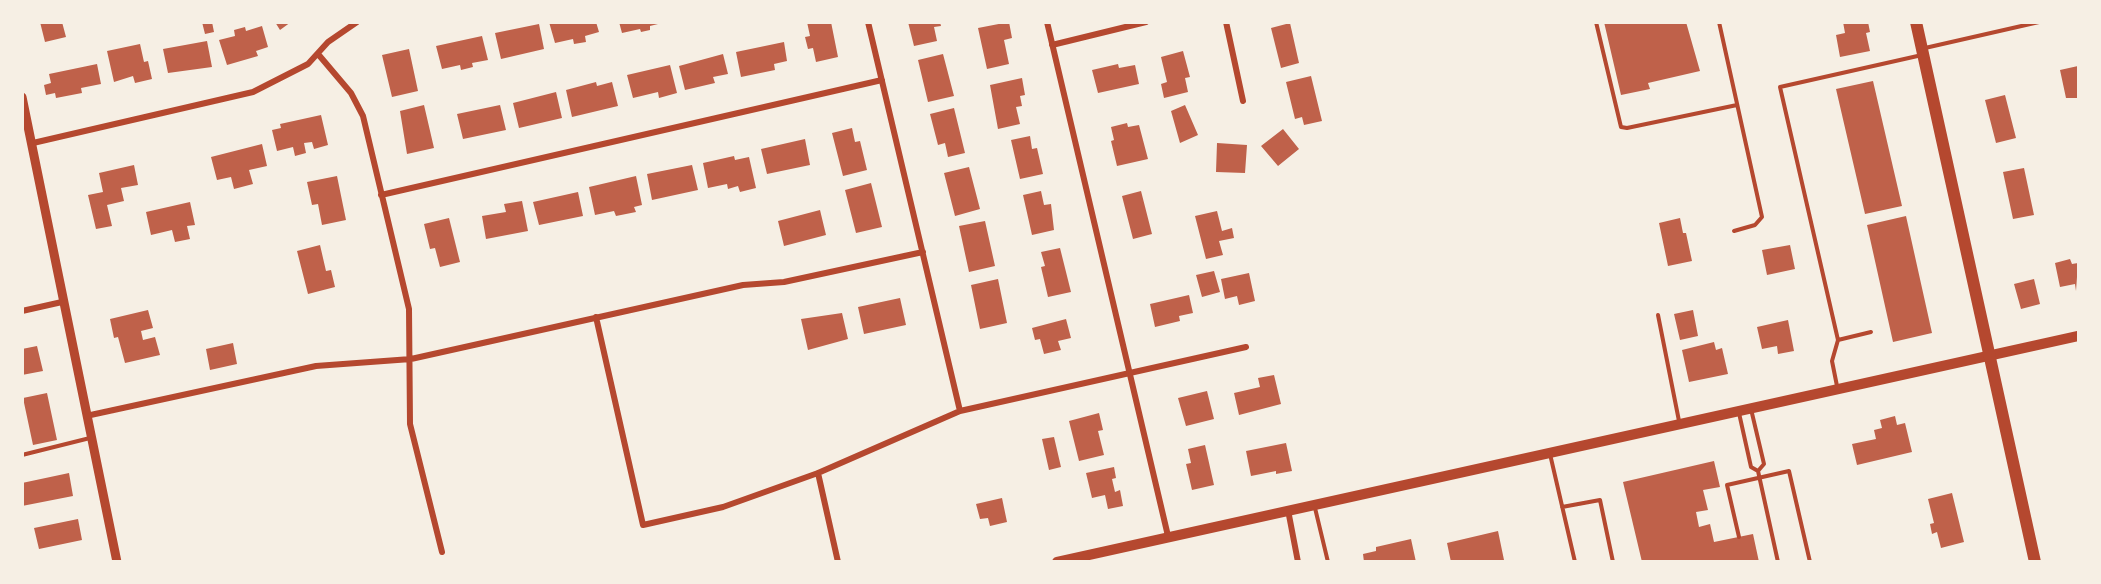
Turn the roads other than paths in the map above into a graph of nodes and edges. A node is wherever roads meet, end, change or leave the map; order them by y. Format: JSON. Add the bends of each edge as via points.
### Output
{"nodes":[{"id":1,"x":357,"y":22,"type":"edge"},
{"id":2,"x":868,"y":22,"type":"edge"},
{"id":3,"x":1047,"y":22,"type":"edge"},
{"id":4,"x":1146,"y":22,"type":"edge"},
{"id":5,"x":1226,"y":22,"type":"edge"},
{"id":6,"x":1596,"y":22,"type":"edge"},
{"id":7,"x":1719,"y":22,"type":"edge"},
{"id":8,"x":1916,"y":22,"type":"edge"},
{"id":9,"x":2039,"y":22,"type":"edge"},
{"id":10,"x":1052,"y":45,"type":"junction"},
{"id":11,"x":1922,"y":52,"type":"junction"},
{"id":12,"x":318,"y":54,"type":"junction"},
{"id":13,"x":882,"y":80,"type":"junction"},
{"id":14,"x":22,"y":97,"type":"edge"},
{"id":15,"x":1243,"y":101,"type":"dead end"},
{"id":16,"x":1737,"y":105,"type":"junction"},
{"id":17,"x":33,"y":143,"type":"junction"},
{"id":18,"x":381,"y":195,"type":"junction"},
{"id":19,"x":1734,"y":231,"type":"dead end"},
{"id":20,"x":923,"y":252,"type":"junction"},
{"id":21,"x":62,"y":302,"type":"junction"},
{"id":22,"x":22,"y":312,"type":"edge"},
{"id":23,"x":1658,"y":315,"type":"dead end"},
{"id":24,"x":596,"y":317,"type":"junction"},
{"id":25,"x":1871,"y":332,"type":"dead end"},
{"id":26,"x":2079,"y":336,"type":"edge"},
{"id":27,"x":1838,"y":340,"type":"junction"},
{"id":28,"x":1246,"y":347,"type":"dead end"},
{"id":29,"x":1991,"y":356,"type":"junction"},
{"id":30,"x":411,"y":359,"type":"junction"},
{"id":31,"x":1128,"y":372,"type":"junction"},
{"id":32,"x":1838,"y":390,"type":"junction"},
{"id":33,"x":1751,"y":409,"type":"junction"},
{"id":34,"x":960,"y":411,"type":"junction"},
{"id":35,"x":1739,"y":412,"type":"junction"},
{"id":36,"x":86,"y":416,"type":"junction"},
{"id":37,"x":1680,"y":425,"type":"junction"},
{"id":38,"x":90,"y":438,"type":"junction"},
{"id":39,"x":1549,"y":453,"type":"junction"},
{"id":40,"x":22,"y":455,"type":"edge"},
{"id":41,"x":1758,"y":471,"type":"junction"},
{"id":42,"x":818,"y":473,"type":"junction"},
{"id":43,"x":1759,"y":477,"type":"junction"},
{"id":44,"x":1314,"y":504,"type":"junction"},
{"id":45,"x":1562,"y":507,"type":"junction"},
{"id":46,"x":1288,"y":510,"type":"junction"},
{"id":47,"x":1168,"y":536,"type":"junction"},
{"id":48,"x":1739,"y":537,"type":"dead end"},
{"id":49,"x":442,"y":552,"type":"dead end"},
{"id":50,"x":114,"y":561,"type":"edge"},
{"id":51,"x":838,"y":561,"type":"edge"},
{"id":52,"x":1057,"y":561,"type":"edge"},
{"id":53,"x":1298,"y":561,"type":"edge"},
{"id":54,"x":1328,"y":561,"type":"edge"},
{"id":55,"x":1575,"y":561,"type":"edge"},
{"id":56,"x":1613,"y":561,"type":"edge"},
{"id":57,"x":1778,"y":561,"type":"edge"},
{"id":58,"x":1810,"y":561,"type":"edge"},
{"id":59,"x":2035,"y":561,"type":"edge"}],
"edges":[{"from":1,"to":12,"type":"street"},
{"from":2,"to":13,"type":"street"},
{"from":3,"to":10,"type":"street"},
{"from":4,"to":10,"type":"street"},
{"from":5,"to":15,"type":"street"},
{"from":6,"to":16,"type":"lane","via":[[1621,127]]},
{"from":7,"to":16,"type":"lane"},
{"from":8,"to":11,"type":"main road"},
{"from":9,"to":11,"type":"lane"},
{"from":10,"to":31,"type":"street"},
{"from":11,"to":27,"type":"lane","via":[[1780,87]]},
{"from":11,"to":29,"type":"main road"},
{"from":12,"to":17,"type":"street","via":[[309,64],[253,92]]},
{"from":12,"to":18,"type":"street","via":[[351,93],[363,116]]},
{"from":13,"to":18,"type":"street"},
{"from":13,"to":20,"type":"street"},
{"from":14,"to":17,"type":"street"},
{"from":16,"to":19,"type":"lane","via":[[1762,217],[1755,225]]},
{"from":17,"to":21,"type":"street"},
{"from":18,"to":30,"type":"street","via":[[409,309]]},
{"from":20,"to":24,"type":"street"},
{"from":20,"to":34,"type":"street"},
{"from":21,"to":22,"type":"street"},
{"from":21,"to":36,"type":"street"},
{"from":23,"to":37,"type":"lane"},
{"from":24,"to":30,"type":"street"},
{"from":24,"to":42,"type":"street","via":[[643,525],[723,507]]},
{"from":25,"to":27,"type":"lane"},
{"from":26,"to":29,"type":"main road"},
{"from":27,"to":32,"type":"lane","via":[[1832,362]]},
{"from":28,"to":31,"type":"street"},
{"from":29,"to":32,"type":"main road"},
{"from":29,"to":59,"type":"main road"},
{"from":30,"to":36,"type":"street","via":[[316,366]]},
{"from":30,"to":49,"type":"street","via":[[410,424]]},
{"from":31,"to":34,"type":"street"},
{"from":31,"to":47,"type":"street"},
{"from":32,"to":33,"type":"main road"},
{"from":33,"to":35,"type":"main road"},
{"from":33,"to":41,"type":"lane","via":[[1764,464]]},
{"from":34,"to":42,"type":"street"},
{"from":35,"to":37,"type":"main road"},
{"from":35,"to":41,"type":"lane","via":[[1751,467]]},
{"from":36,"to":38,"type":"street"},
{"from":37,"to":39,"type":"main road"},
{"from":38,"to":40,"type":"lane"},
{"from":38,"to":50,"type":"street"},
{"from":39,"to":44,"type":"main road"},
{"from":39,"to":45,"type":"lane"},
{"from":41,"to":43,"type":"lane"},
{"from":42,"to":51,"type":"street"},
{"from":43,"to":48,"type":"lane","via":[[1727,484]]},
{"from":43,"to":57,"type":"lane"},
{"from":43,"to":58,"type":"lane","via":[[1789,471]]},
{"from":44,"to":46,"type":"main road"},
{"from":44,"to":54,"type":"lane"},
{"from":45,"to":55,"type":"lane"},
{"from":45,"to":56,"type":"lane","via":[[1600,500]]},
{"from":46,"to":47,"type":"main road"},
{"from":46,"to":53,"type":"street"},
{"from":47,"to":52,"type":"main road"}]}
